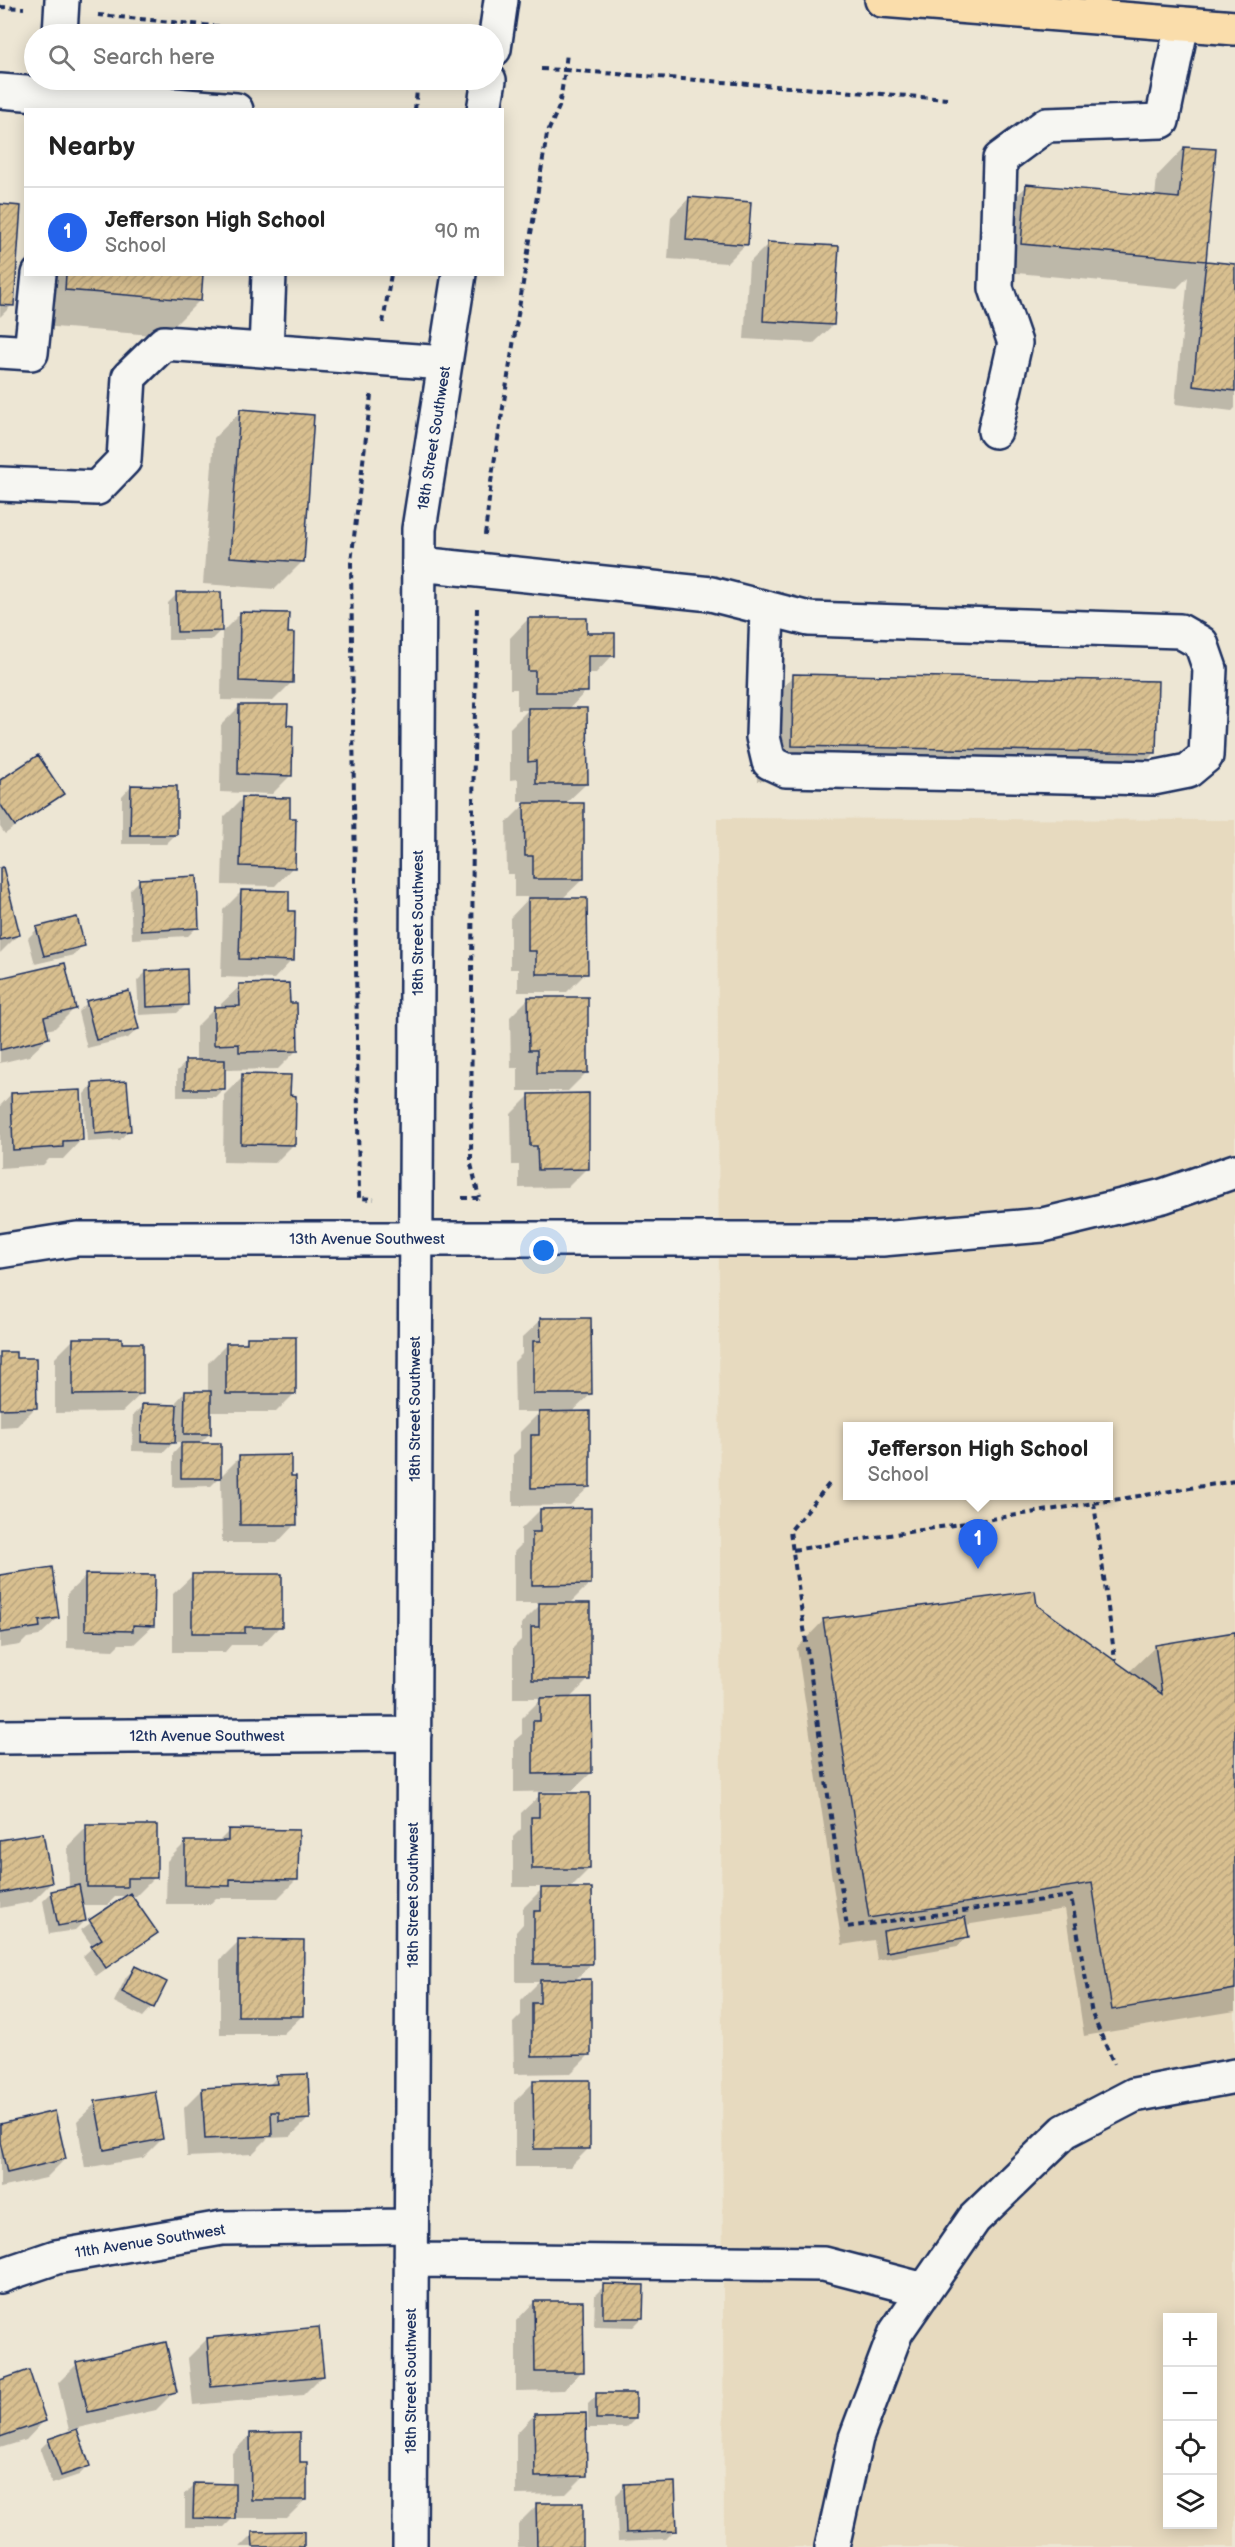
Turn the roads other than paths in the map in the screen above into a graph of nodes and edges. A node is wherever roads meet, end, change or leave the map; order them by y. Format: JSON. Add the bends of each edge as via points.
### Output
{"nodes":[{"id":1,"x":501,"y":0,"type":"edge"},
{"id":2,"x":902,"y":1,"type":"edge"},
{"id":3,"x":1116,"y":9,"type":"edge"},
{"id":4,"x":498,"y":24,"type":"edge"},
{"id":5,"x":1182,"y":24,"type":"junction"},
{"id":6,"x":1235,"y":28,"type":"edge"},
{"id":7,"x":487,"y":90,"type":"edge"},
{"id":8,"x":0,"y":91,"type":"edge"},
{"id":9,"x":58,"y":95,"type":"edge"},
{"id":10,"x":212,"y":108,"type":"edge"},
{"id":11,"x":484,"y":108,"type":"edge"},
{"id":12,"x":39,"y":276,"type":"edge"},
{"id":13,"x":269,"y":276,"type":"edge"},
{"id":14,"x":459,"y":276,"type":"edge"},
{"id":15,"x":266,"y":350,"type":"junction"},
{"id":16,"x":0,"y":351,"type":"edge"},
{"id":17,"x":445,"y":363,"type":"junction"},
{"id":18,"x":995,"y":431,"type":"dead end"},
{"id":19,"x":0,"y":484,"type":"edge"},
{"id":20,"x":419,"y":564,"type":"junction"},
{"id":21,"x":767,"y":608,"type":"junction"},
{"id":22,"x":1235,"y":1171,"type":"edge"},
{"id":23,"x":416,"y":1239,"type":"junction"},
{"id":24,"x":0,"y":1251,"type":"edge"},
{"id":25,"x":414,"y":1734,"type":"junction"},
{"id":26,"x":0,"y":1737,"type":"edge"},
{"id":27,"x":1235,"y":2076,"type":"edge"},
{"id":28,"x":411,"y":2226,"type":"junction"},
{"id":29,"x":411,"y":2260,"type":"junction"},
{"id":30,"x":0,"y":2276,"type":"edge"},
{"id":31,"x":924,"y":2290,"type":"junction"},
{"id":32,"x":410,"y":2547,"type":"edge"},
{"id":33,"x":832,"y":2547,"type":"edge"}],
"edges":[{"from":1,"to":4,"type":"street"},
{"from":2,"to":3,"type":"main road"},
{"from":3,"to":5,"type":"main road"},
{"from":5,"to":6,"type":"main road"},
{"from":5,"to":18,"type":"street","via":[[1162,121],[1046,125],[1000,159],[996,288],[1015,343]]},
{"from":7,"to":11,"type":"street"},
{"from":8,"to":9,"type":"street"},
{"from":9,"to":10,"type":"street"},
{"from":12,"to":16,"type":"street","via":[[31,353]]},
{"from":13,"to":15,"type":"street"},
{"from":14,"to":17,"type":"street","name":"18th Street Southwest"},
{"from":15,"to":17,"type":"street"},
{"from":15,"to":19,"type":"street","via":[[164,343],[129,377],[124,459],[97,488]]},
{"from":17,"to":20,"type":"street","name":"18th Street Southwest","via":[[419,529]]},
{"from":20,"to":21,"type":"street","via":[[711,594]]},
{"from":20,"to":23,"type":"street","name":"18th Street Southwest"},
{"from":21,"to":21,"type":"street","via":[[809,619],[1180,631],[1201,643],[1210,669],[1206,756],[1188,771],[1153,778],[786,770],[769,762],[763,737]]},
{"from":22,"to":23,"type":"street","name":"13th Avenue Southwest","via":[[1163,1197],[1043,1225],[882,1239]]},
{"from":23,"to":24,"type":"street","name":"13th Avenue Southwest","via":[[77,1239]]},
{"from":23,"to":25,"type":"street","name":"18th Street Southwest"},
{"from":25,"to":26,"type":"street","name":"12th Avenue Southwest"},
{"from":25,"to":28,"type":"street","name":"18th Street Southwest"},
{"from":27,"to":31,"type":"street","via":[[1134,2094],[1065,2131],[974,2219]]},
{"from":28,"to":29,"type":"street","name":"18th Street Southwest"},
{"from":28,"to":30,"type":"street","name":"11th Avenue Southwest","via":[[222,2228],[56,2257]]},
{"from":29,"to":31,"type":"street","via":[[824,2264]]},
{"from":29,"to":32,"type":"street","name":"18th Street Southwest"},
{"from":31,"to":33,"type":"street","via":[[896,2332],[856,2438]]}]}
